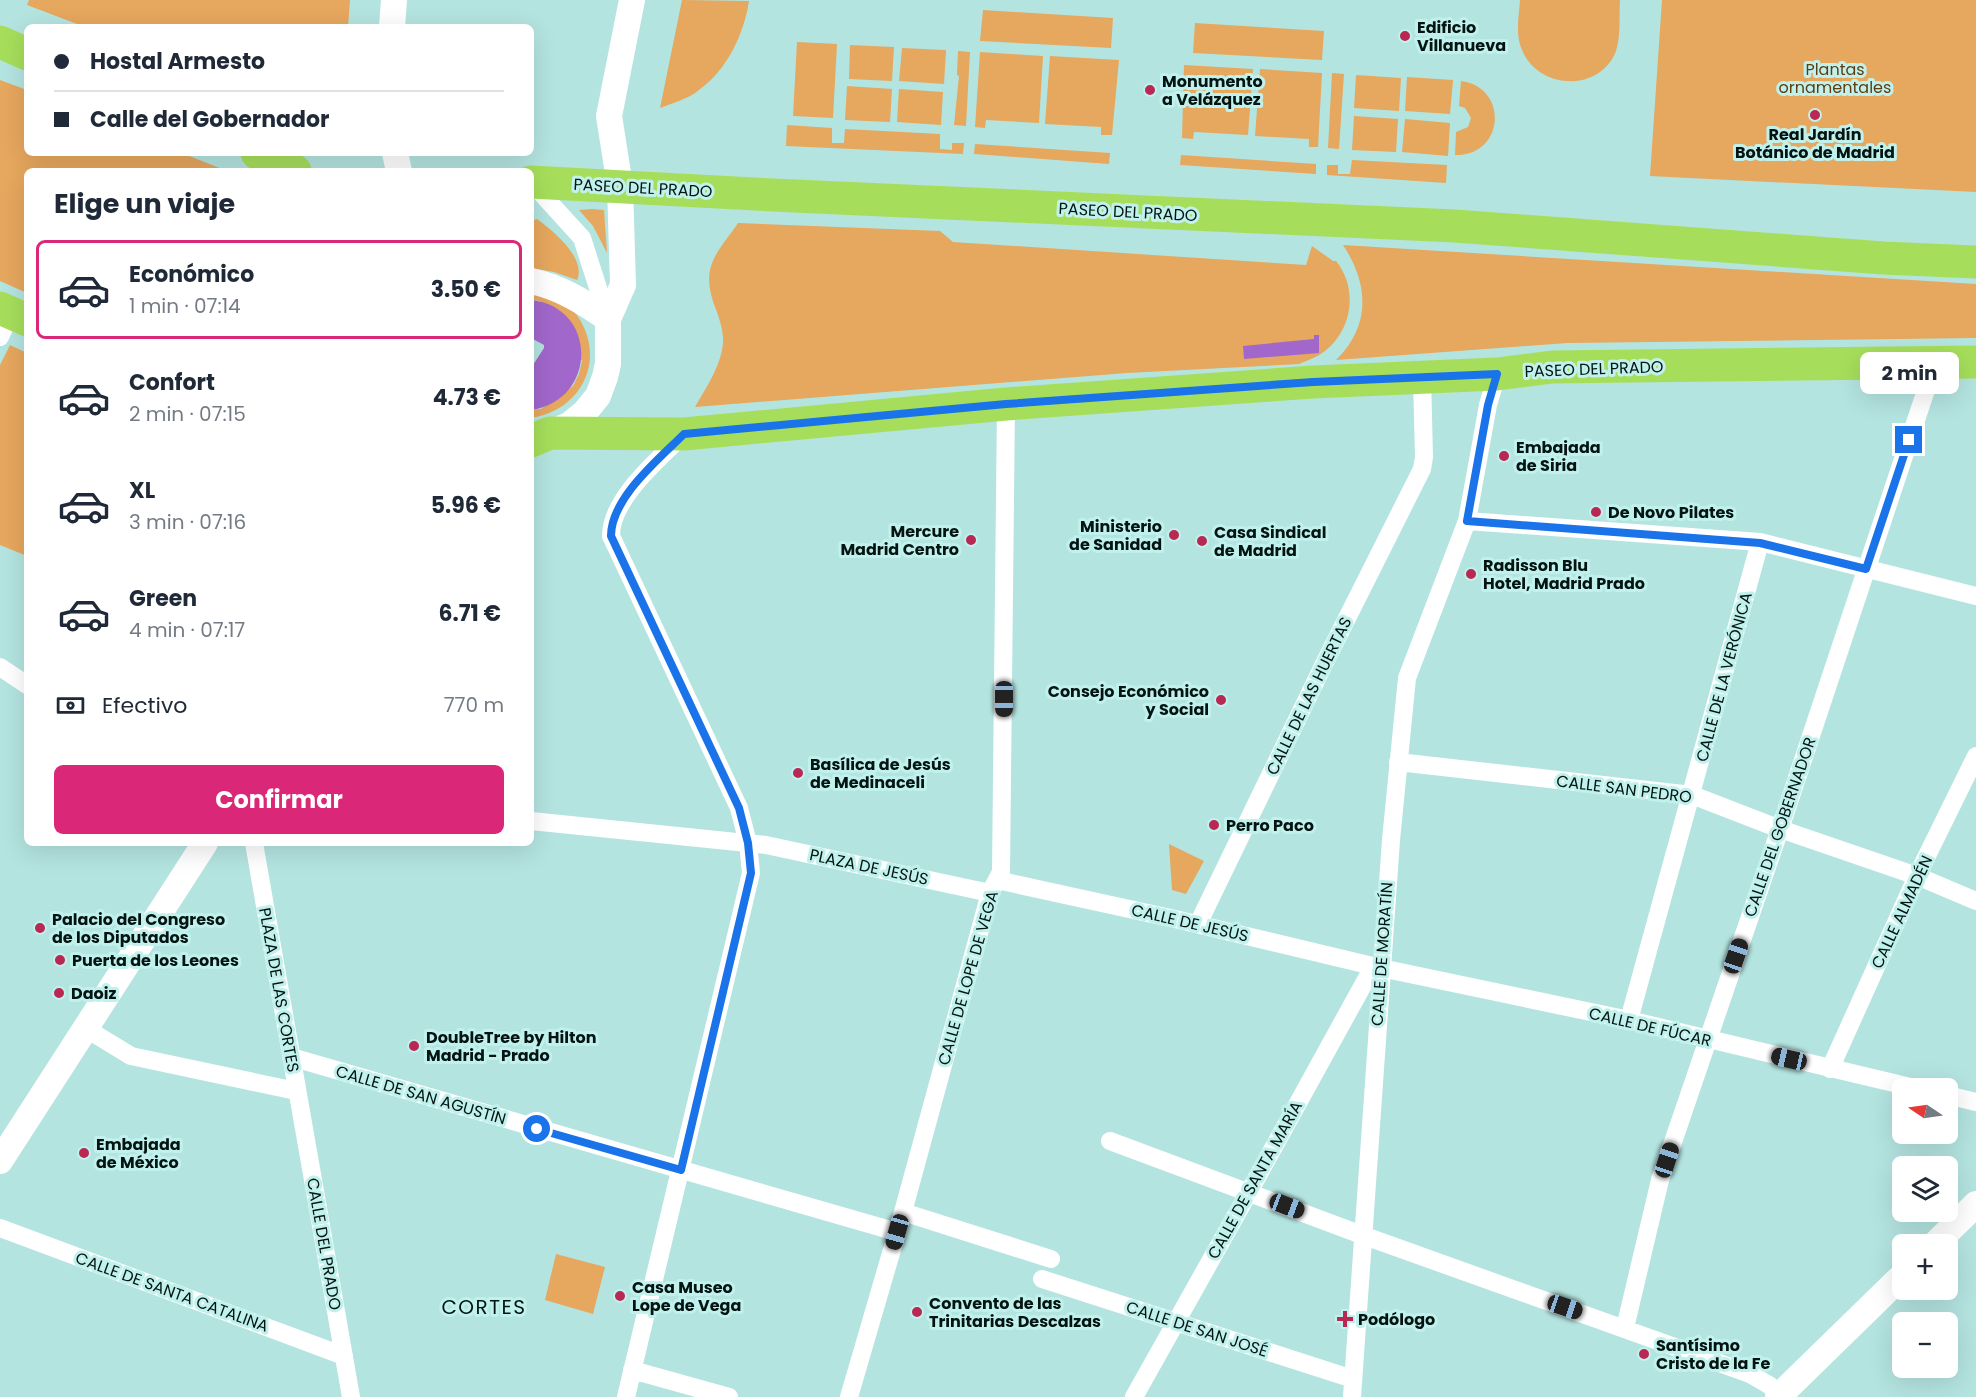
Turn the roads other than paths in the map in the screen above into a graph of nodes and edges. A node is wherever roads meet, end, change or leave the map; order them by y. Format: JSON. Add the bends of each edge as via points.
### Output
{"nodes":[{"id":1,"x":394,"y":0,"type":"edge"},
{"id":2,"x":632,"y":0,"type":"edge"},
{"id":3,"x":392,"y":24,"type":"edge"},
{"id":4,"x":0,"y":42,"type":"edge"},
{"id":5,"x":24,"y":53,"type":"edge"},
{"id":6,"x":263,"y":156,"type":"edge"},
{"id":7,"x":289,"y":168,"type":"edge"},
{"id":8,"x":534,"y":182,"type":"edge"},
{"id":9,"x":534,"y":185,"type":"edge"},
{"id":10,"x":620,"y":186,"type":"junction"},
{"id":11,"x":1976,"y":262,"type":"edge"},
{"id":12,"x":534,"y":282,"type":"edge"},
{"id":13,"x":608,"y":319,"type":"junction"},
{"id":14,"x":1976,"y":362,"type":"edge"},
{"id":15,"x":1935,"y":363,"type":"junction"},
{"id":16,"x":1497,"y":374,"type":"junction"},
{"id":17,"x":1422,"y":377,"type":"junction"},
{"id":18,"x":1006,"y":404,"type":"junction"},
{"id":19,"x":684,"y":434,"type":"junction"},
{"id":20,"x":536,"y":440,"type":"edge"},
{"id":21,"x":1467,"y":521,"type":"junction"},
{"id":22,"x":1760,"y":543,"type":"junction"},
{"id":23,"x":1866,"y":569,"type":"junction"},
{"id":24,"x":1976,"y":596,"type":"edge"},
{"id":25,"x":0,"y":667,"type":"edge"},
{"id":26,"x":24,"y":683,"type":"edge"},
{"id":27,"x":1976,"y":756,"type":"edge"},
{"id":28,"x":1398,"y":762,"type":"junction"},
{"id":29,"x":1692,"y":795,"type":"junction"},
{"id":30,"x":534,"y":820,"type":"edge"},
{"id":31,"x":1780,"y":829,"type":"junction"},
{"id":32,"x":748,"y":843,"type":"junction"},
{"id":33,"x":202,"y":846,"type":"edge"},
{"id":34,"x":255,"y":846,"type":"edge"},
{"id":35,"x":1917,"y":876,"type":"junction"},
{"id":36,"x":994,"y":887,"type":"junction"},
{"id":37,"x":1976,"y":901,"type":"edge"},
{"id":38,"x":1198,"y":924,"type":"junction"},
{"id":39,"x":1382,"y":968,"type":"junction"},
{"id":40,"x":1629,"y":1020,"type":"junction"},
{"id":41,"x":85,"y":1028,"type":"junction"},
{"id":42,"x":1707,"y":1040,"type":"junction"},
{"id":43,"x":291,"y":1057,"type":"junction"},
{"id":44,"x":1830,"y":1069,"type":"junction"},
{"id":45,"x":1892,"y":1083,"type":"edge"},
{"id":46,"x":296,"y":1090,"type":"junction"},
{"id":47,"x":1958,"y":1098,"type":"edge"},
{"id":48,"x":1976,"y":1102,"type":"edge"},
{"id":49,"x":1110,"y":1141,"type":"dead end"},
{"id":50,"x":0,"y":1161,"type":"edge"},
{"id":51,"x":681,"y":1170,"type":"junction"},
{"id":52,"x":1249,"y":1192,"type":"junction"},
{"id":53,"x":1976,"y":1204,"type":"edge"},
{"id":54,"x":903,"y":1212,"type":"junction"},
{"id":55,"x":0,"y":1228,"type":"edge"},
{"id":56,"x":897,"y":1232,"type":"junction"},
{"id":57,"x":1945,"y":1234,"type":"edge"},
{"id":58,"x":1362,"y":1235,"type":"junction"},
{"id":59,"x":1051,"y":1259,"type":"dead end"},
{"id":60,"x":1041,"y":1279,"type":"dead end"},
{"id":61,"x":1892,"y":1286,"type":"edge"},
{"id":62,"x":1176,"y":1322,"type":"junction"},
{"id":63,"x":1625,"y":1328,"type":"junction"},
{"id":64,"x":344,"y":1356,"type":"junction"},
{"id":65,"x":632,"y":1370,"type":"junction"},
{"id":66,"x":1353,"y":1388,"type":"edge"},
{"id":67,"x":1779,"y":1396,"type":"edge"},
{"id":68,"x":351,"y":1397,"type":"edge"},
{"id":69,"x":626,"y":1397,"type":"edge"},
{"id":70,"x":729,"y":1397,"type":"edge"},
{"id":71,"x":849,"y":1397,"type":"edge"},
{"id":72,"x":1134,"y":1397,"type":"edge"}],
"edges":[{"from":1,"to":3,"type":"street"},
{"from":2,"to":10,"type":"street","via":[[609,116]]},
{"from":4,"to":5,"type":"highway"},
{"from":6,"to":7,"type":"highway"},
{"from":8,"to":10,"type":"highway","name":"PASEO DEL PRADO"},
{"from":9,"to":13,"type":"street","via":[[582,238]]},
{"from":10,"to":11,"type":"highway","name":"PASEO DEL PRADO","via":[[1455,226]]},
{"from":10,"to":13,"type":"street","via":[[623,285]]},
{"from":12,"to":13,"type":"street","via":[[566,292]]},
{"from":13,"to":20,"type":"street","via":[[608,364],[598,396],[569,425]]},
{"from":14,"to":15,"type":"highway","name":"PASEO DEL PRADO"},
{"from":15,"to":16,"type":"highway","name":"PASEO DEL PRADO","via":[[1552,367]]},
{"from":15,"to":23,"type":"street","name":"CALLE DEL GOBERNADOR"},
{"from":16,"to":17,"type":"highway","name":"PASEO DEL PRADO"},
{"from":16,"to":21,"type":"street","name":"CALLE DE MORATÍN"},
{"from":17,"to":18,"type":"highway","name":"PASEO DEL PRADO"},
{"from":17,"to":38,"type":"street","name":"CALLE DE LAS HUERTAS","via":[[1422,469]]},
{"from":18,"to":19,"type":"highway","name":"PASEO DEL PRADO"},
{"from":18,"to":36,"type":"street","name":"CALLE DE LOPE DE VEGA","via":[[1003,863]]},
{"from":19,"to":20,"type":"highway","name":"PASEO DEL PRADO"},
{"from":19,"to":32,"type":"street","via":[[652,465],[617,510],[611,536],[739,808]]},
{"from":21,"to":22,"type":"street"},
{"from":21,"to":28,"type":"street","name":"CALLE DE MORATÍN","via":[[1407,678]]},
{"from":22,"to":23,"type":"street"},
{"from":22,"to":29,"type":"street","name":"CALLE DE LA VERÓNICA"},
{"from":23,"to":24,"type":"street"},
{"from":23,"to":31,"type":"street","name":"CALLE DEL GOBERNADOR"},
{"from":25,"to":26,"type":"street"},
{"from":27,"to":35,"type":"street","name":"CALLE ALMADÉN"},
{"from":28,"to":29,"type":"street","name":"CALLE SAN PEDRO"},
{"from":28,"to":39,"type":"street","name":"CALLE DE MORATÍN"},
{"from":29,"to":31,"type":"street","name":"CALLE SAN PEDRO"},
{"from":29,"to":40,"type":"street","name":"CALLE DE LA VERÓNICA"},
{"from":30,"to":32,"type":"street","name":"PLAZA DE JESÚS"},
{"from":31,"to":35,"type":"street","name":"CALLE SAN PEDRO"},
{"from":31,"to":42,"type":"street","name":"CALLE DEL GOBERNADOR"},
{"from":32,"to":36,"type":"street","name":"PLAZA DE JESÚS"},
{"from":32,"to":51,"type":"street","via":[[751,873]]},
{"from":33,"to":41,"type":"street"},
{"from":34,"to":43,"type":"street","name":"PLAZA DE LAS CORTES"},
{"from":35,"to":37,"type":"street","name":"CALLE SAN PEDRO"},
{"from":35,"to":44,"type":"street","name":"CALLE ALMADÉN"},
{"from":36,"to":38,"type":"street","name":"CALLE DE JESÚS"},
{"from":36,"to":54,"type":"street","name":"CALLE DE LOPE DE VEGA"},
{"from":38,"to":39,"type":"street","name":"CALLE DE JESÚS"},
{"from":39,"to":40,"type":"street","name":"CALLE DE FÚCAR"},
{"from":39,"to":52,"type":"street","name":"CALLE DE SANTA MARÍA","via":[[1368,976]]},
{"from":39,"to":58,"type":"street","name":"CALLE DE MORATÍN"},
{"from":40,"to":42,"type":"street","name":"CALLE DE FÚCAR"},
{"from":41,"to":46,"type":"street","name":"PLAZA DE LAS CORTES","via":[[130,1056]]},
{"from":41,"to":50,"type":"street"},
{"from":42,"to":44,"type":"street","name":"CALLE DE FÚCAR"},
{"from":42,"to":63,"type":"street","name":"CALLE DEL GOBERNADOR","via":[[1660,1180]]},
{"from":43,"to":46,"type":"street","name":"PLAZA DE LAS CORTES"},
{"from":43,"to":51,"type":"street","name":"CALLE DE SAN AGUSTÍN"},
{"from":44,"to":45,"type":"street","name":"CALLE DE FÚCAR"},
{"from":46,"to":64,"type":"street","name":"CALLE DEL PRADO"},
{"from":47,"to":48,"type":"street"},
{"from":49,"to":52,"type":"street"},
{"from":51,"to":56,"type":"street","name":"CALLE DE SAN AGUSTÍN"},
{"from":51,"to":65,"type":"street"},
{"from":52,"to":58,"type":"street"},
{"from":52,"to":62,"type":"street","name":"CALLE DE SANTA MARÍA"},
{"from":53,"to":57,"type":"street"},
{"from":54,"to":56,"type":"street","name":"CALLE DE LOPE DE VEGA"},
{"from":54,"to":59,"type":"street"},
{"from":55,"to":64,"type":"street","name":"CALLE DE SANTA CATALINA"},
{"from":56,"to":71,"type":"street","name":"CALLE DE LOPE DE VEGA"},
{"from":58,"to":63,"type":"street"},
{"from":58,"to":66,"type":"street","name":"CALLE DE MORATÍN"},
{"from":60,"to":62,"type":"street","name":"CALLE DE SAN JOSÉ"},
{"from":61,"to":67,"type":"street"},
{"from":62,"to":66,"type":"street","name":"CALLE DE SAN JOSÉ"},
{"from":62,"to":72,"type":"street","name":"CALLE DE SANTA MARÍA"},
{"from":63,"to":67,"type":"street","via":[[1750,1374]]},
{"from":64,"to":68,"type":"street","name":"CALLE DEL PRADO"},
{"from":65,"to":69,"type":"street"},
{"from":65,"to":70,"type":"street"}]}
